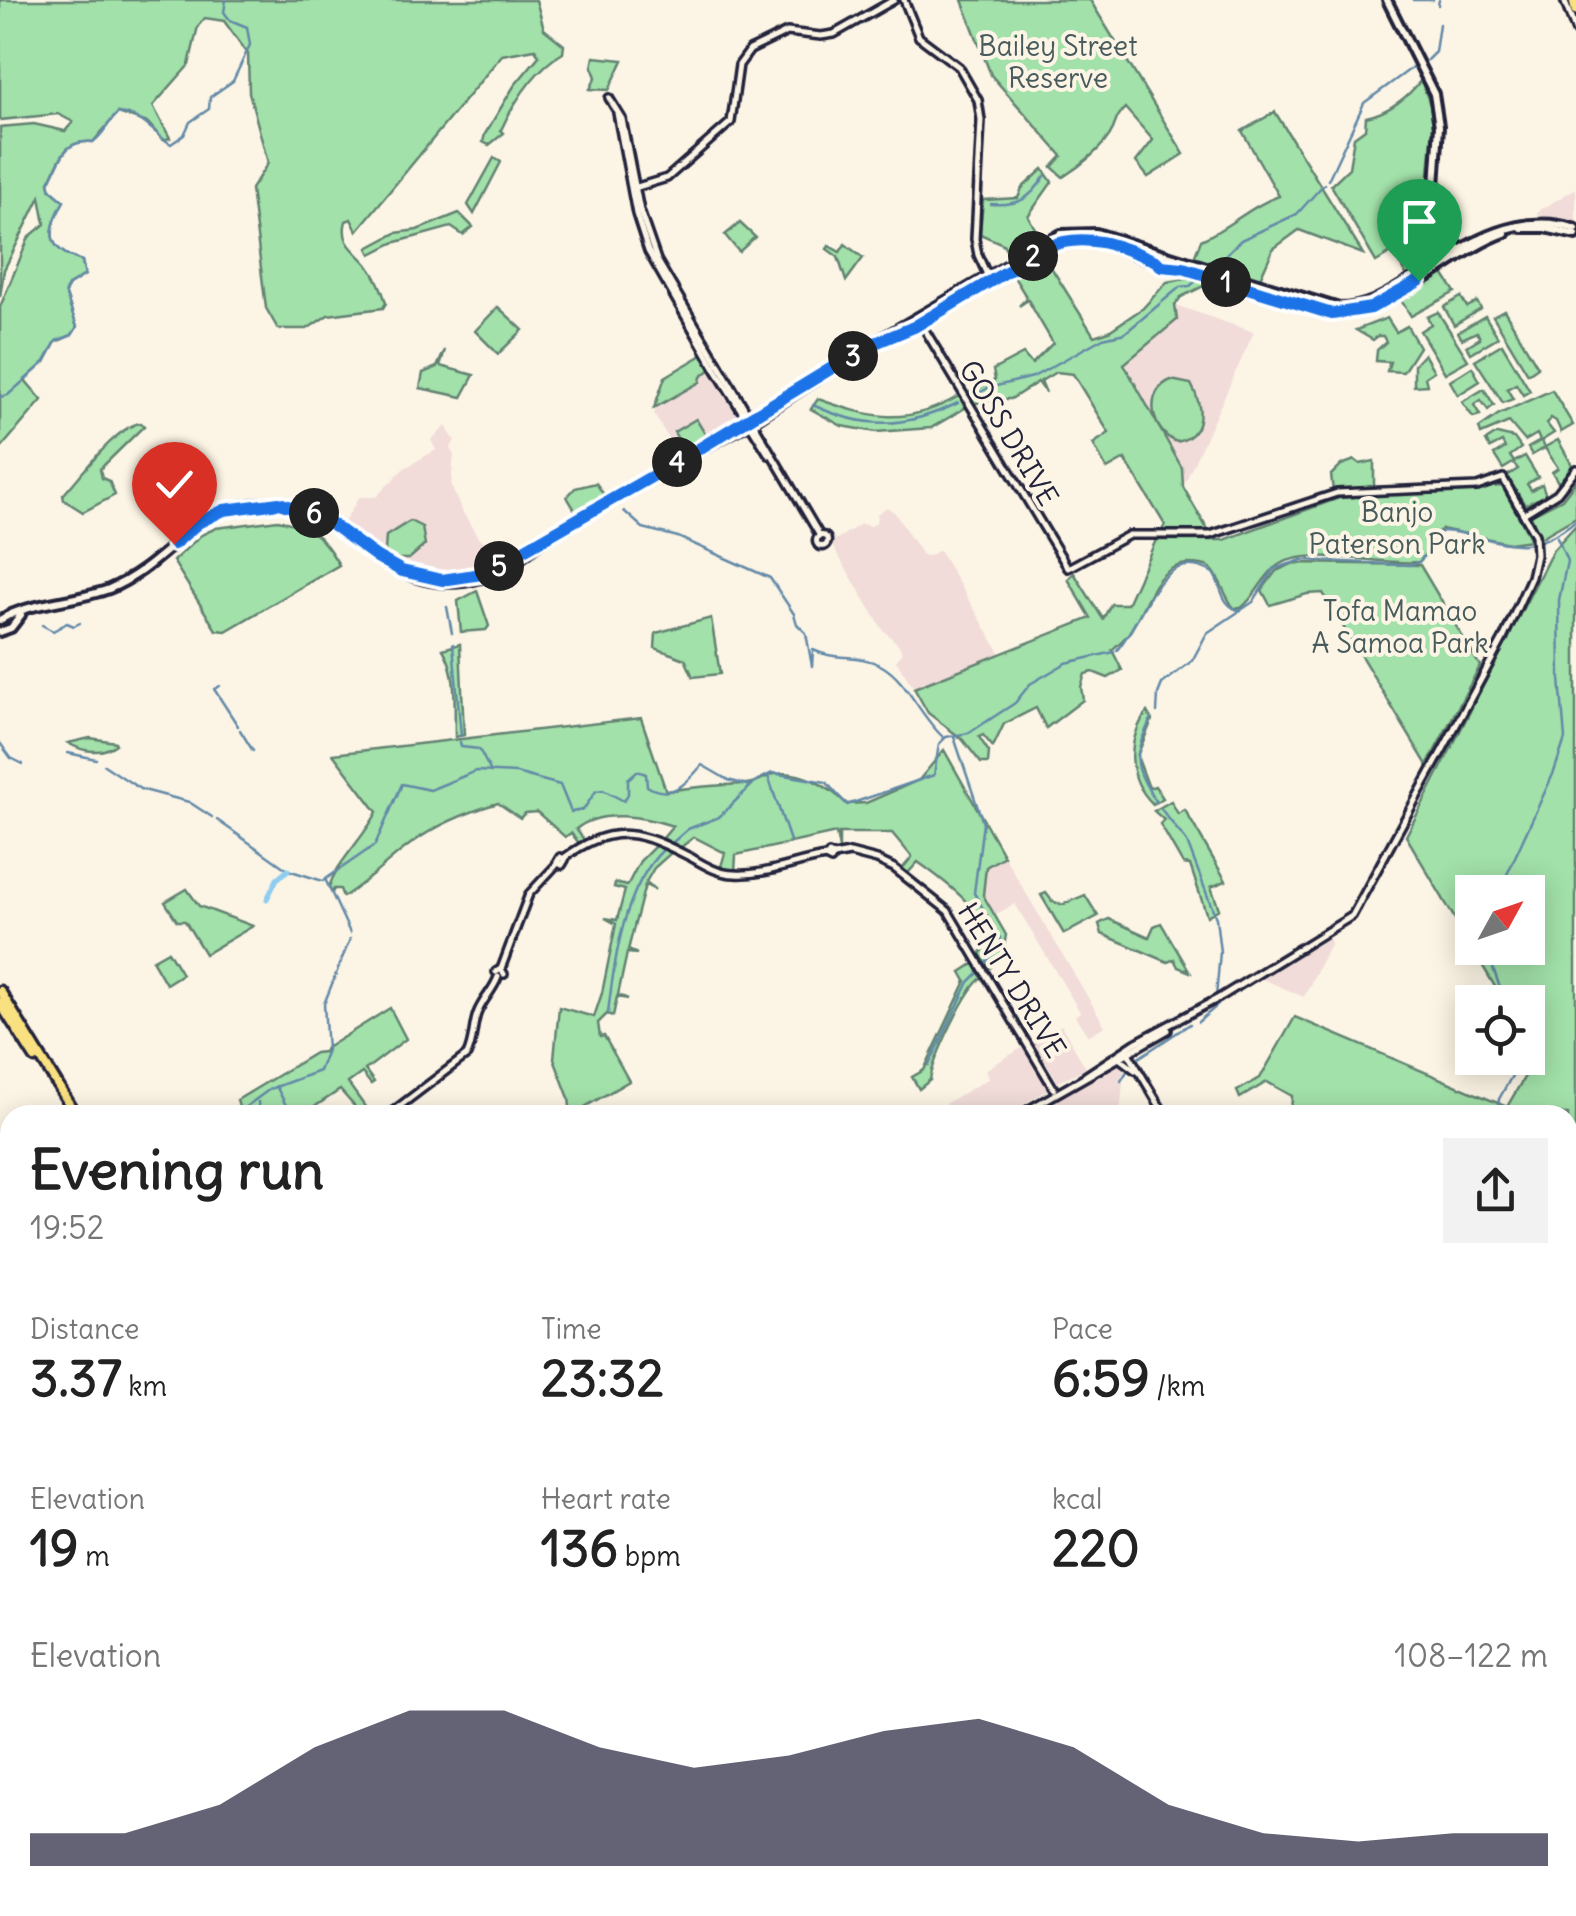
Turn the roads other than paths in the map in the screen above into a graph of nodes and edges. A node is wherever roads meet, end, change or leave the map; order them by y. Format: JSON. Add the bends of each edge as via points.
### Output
{"nodes":[{"id":1,"x":1387,"y":0,"type":"edge"},
{"id":2,"x":1564,"y":0,"type":"edge"},
{"id":3,"x":1574,"y":0,"type":"edge"},
{"id":4,"x":897,"y":1,"type":"edge"},
{"id":5,"x":1576,"y":10,"type":"edge"},
{"id":6,"x":1576,"y":32,"type":"edge"},
{"id":7,"x":609,"y":98,"type":"dead end"},
{"id":8,"x":633,"y":188,"type":"junction"},
{"id":9,"x":1576,"y":232,"type":"edge"},
{"id":10,"x":1462,"y":251,"type":"junction"},
{"id":11,"x":1158,"y":257,"type":"junction"},
{"id":12,"x":1168,"y":261,"type":"junction"},
{"id":13,"x":989,"y":276,"type":"junction"},
{"id":14,"x":918,"y":320,"type":"junction"},
{"id":15,"x":749,"y":421,"type":"junction"},
{"id":16,"x":1576,"y":470,"type":"edge"},
{"id":17,"x":1525,"y":514,"type":"junction"},
{"id":18,"x":820,"y":536,"type":"dead end"},
{"id":19,"x":12,"y":619,"type":"junction"},
{"id":20,"x":1,"y":626,"type":"edge"},
{"id":21,"x":0,"y":991,"type":"edge"},
{"id":22,"x":0,"y":1003,"type":"edge"},
{"id":23,"x":1124,"y":1053,"type":"junction"},
{"id":24,"x":1057,"y":1090,"type":"junction"},
{"id":25,"x":66,"y":1105,"type":"edge"},
{"id":26,"x":67,"y":1105,"type":"edge"},
{"id":27,"x":401,"y":1105,"type":"edge"},
{"id":28,"x":1036,"y":1105,"type":"edge"},
{"id":29,"x":1158,"y":1105,"type":"edge"},
{"id":30,"x":1158,"y":1105,"type":"edge"}],
"edges":[{"from":1,"to":10,"type":"main road","via":[[1434,94],[1434,198]]},
{"from":2,"to":6,"type":"street"},
{"from":3,"to":5,"type":"highway"},
{"from":4,"to":8,"type":"street","via":[[834,34],[787,32],[750,50],[739,64],[731,122],[664,180]]},
{"from":4,"to":13,"type":"street","via":[[920,39],[959,67],[978,100],[974,239]]},
{"from":7,"to":8,"type":"street","via":[[618,110]]},
{"from":8,"to":15,"type":"street","via":[[658,260]]},
{"from":9,"to":10,"type":"main road","via":[[1522,228]]},
{"from":10,"to":12,"type":"main road","via":[[1378,299],[1347,308]]},
{"from":11,"to":12,"type":"main road"},
{"from":11,"to":12,"type":"main road","via":[[1161,266]]},
{"from":11,"to":13,"type":"main road","via":[[1074,239]]},
{"from":13,"to":14,"type":"main road"},
{"from":14,"to":15,"type":"main road"},
{"from":14,"to":17,"type":"street","name":"GOSS DRIVE","via":[[1068,568],[1129,535],[1210,536],[1339,493],[1477,487],[1503,478]]},
{"from":15,"to":18,"type":"street"},
{"from":15,"to":19,"type":"main road","via":[[504,570],[468,582],[427,581],[310,512],[253,504],[206,519],[116,586]]},
{"from":16,"to":17,"type":"street","via":[[1555,495]]},
{"from":17,"to":23,"type":"street","via":[[1536,538],[1531,577],[1349,920]]},
{"from":19,"to":20,"type":"main road"},
{"from":19,"to":20,"type":"main road","via":[[12,628]]},
{"from":21,"to":26,"type":"main road"},
{"from":22,"to":25,"type":"main road"},
{"from":23,"to":24,"type":"street"},
{"from":23,"to":29,"type":"street"},
{"from":23,"to":30,"type":"street"},
{"from":24,"to":27,"type":"street","name":"HENTY DRIVE","via":[[948,910],[878,860],[850,854],[734,874],[655,839],[623,833],[591,840],[529,894],[492,993],[477,1014],[467,1055]]},
{"from":24,"to":28,"type":"street"}]}
